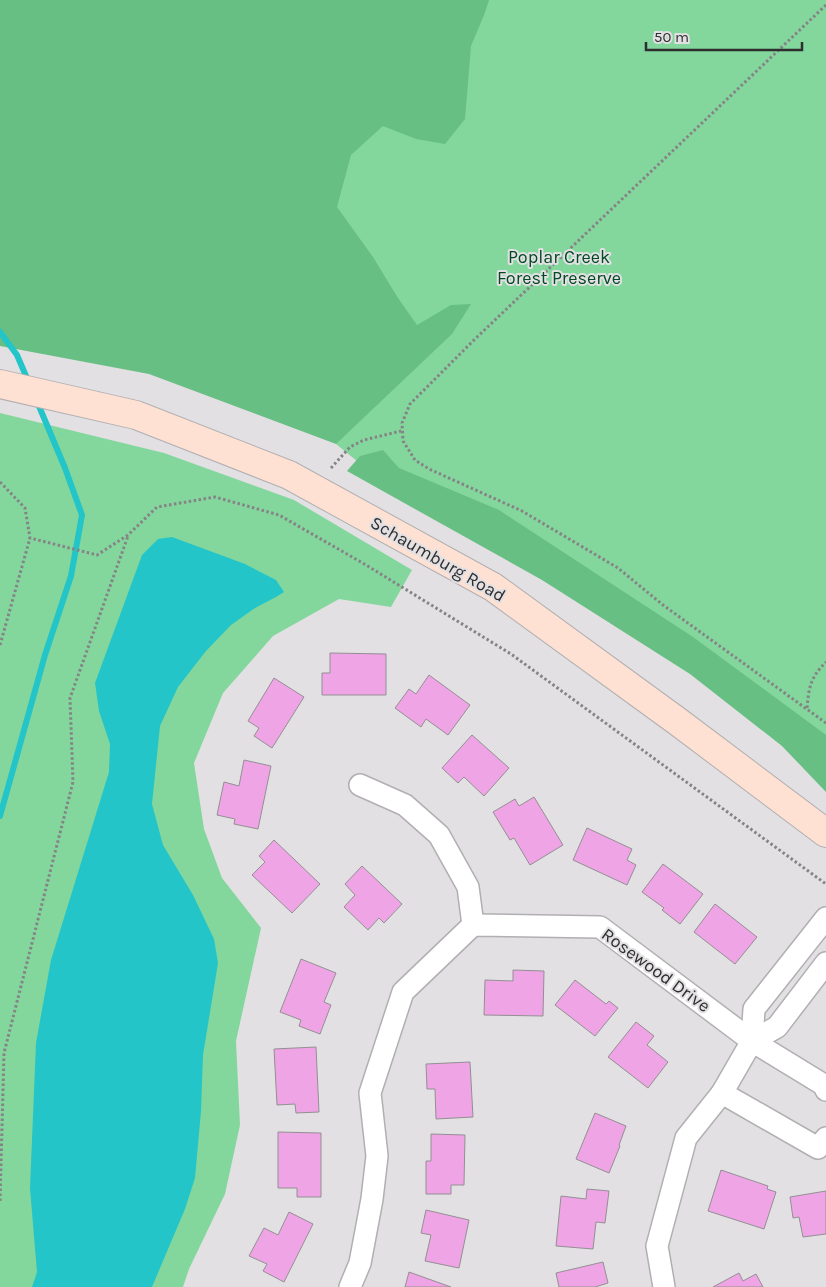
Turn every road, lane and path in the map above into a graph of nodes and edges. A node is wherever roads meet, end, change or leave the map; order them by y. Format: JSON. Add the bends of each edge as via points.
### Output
{"nodes":[{"id":1,"x":826,"y":5,"type":"edge"},
{"id":2,"x":8,"y":386,"type":"edge"},
{"id":3,"x":401,"y":431,"type":"junction"},
{"id":4,"x":331,"y":468,"type":"dead end"},
{"id":5,"x":0,"y":482,"type":"edge"},
{"id":6,"x":128,"y":535,"type":"junction"},
{"id":7,"x":30,"y":538,"type":"junction"},
{"id":8,"x":0,"y":645,"type":"edge"},
{"id":9,"x":826,"y":662,"type":"edge"},
{"id":10,"x":807,"y":708,"type":"junction"},
{"id":11,"x":826,"y":723,"type":"edge"},
{"id":12,"x":360,"y":785,"type":"dead end"},
{"id":13,"x":826,"y":833,"type":"edge"},
{"id":14,"x":826,"y":884,"type":"edge"},
{"id":15,"x":826,"y":918,"type":"edge"},
{"id":16,"x":472,"y":925,"type":"junction"},
{"id":17,"x":826,"y":963,"type":"edge"},
{"id":18,"x":752,"y":1041,"type":"junction"},
{"id":19,"x":826,"y":1090,"type":"edge"},
{"id":20,"x":722,"y":1093,"type":"junction"},
{"id":21,"x":826,"y":1138,"type":"edge"},
{"id":22,"x":0,"y":1201,"type":"edge"},
{"id":23,"x":350,"y":1287,"type":"edge"},
{"id":24,"x":664,"y":1287,"type":"edge"}],
"edges":[{"from":1,"to":3,"type":"path","via":[[410,404]]},
{"from":2,"to":13,"type":"main road","name":"Schaumburg Road","via":[[136,415],[289,476],[493,587]]},
{"from":3,"to":4,"type":"path","via":[[364,440],[350,448]]},
{"from":3,"to":10,"type":"path","via":[[416,460],[429,469],[522,511],[618,568]]},
{"from":5,"to":7,"type":"path","via":[[25,508]]},
{"from":6,"to":7,"type":"path","via":[[97,555]]},
{"from":6,"to":14,"type":"path","via":[[157,507],[214,497],[279,515],[366,564],[511,654]]},
{"from":6,"to":22,"type":"path","via":[[70,698],[74,782],[4,1053]]},
{"from":7,"to":8,"type":"path"},
{"from":9,"to":10,"type":"path","via":[[815,673],[809,686]]},
{"from":10,"to":11,"type":"path"},
{"from":12,"to":16,"type":"street","via":[[404,805],[439,835],[468,887]]},
{"from":15,"to":18,"type":"street","via":[[754,1009]]},
{"from":16,"to":18,"type":"street","name":"Rosewood Drive","via":[[600,927]]},
{"from":16,"to":23,"type":"street","via":[[404,992],[370,1093],[377,1156],[360,1263]]},
{"from":17,"to":18,"type":"street","via":[[777,1027]]},
{"from":18,"to":19,"type":"street","name":"Rosewood Drive","via":[[824,1085]]},
{"from":18,"to":20,"type":"street"},
{"from":20,"to":21,"type":"street","via":[[818,1148]]},
{"from":20,"to":24,"type":"street","via":[[686,1138],[657,1246]]}]}
